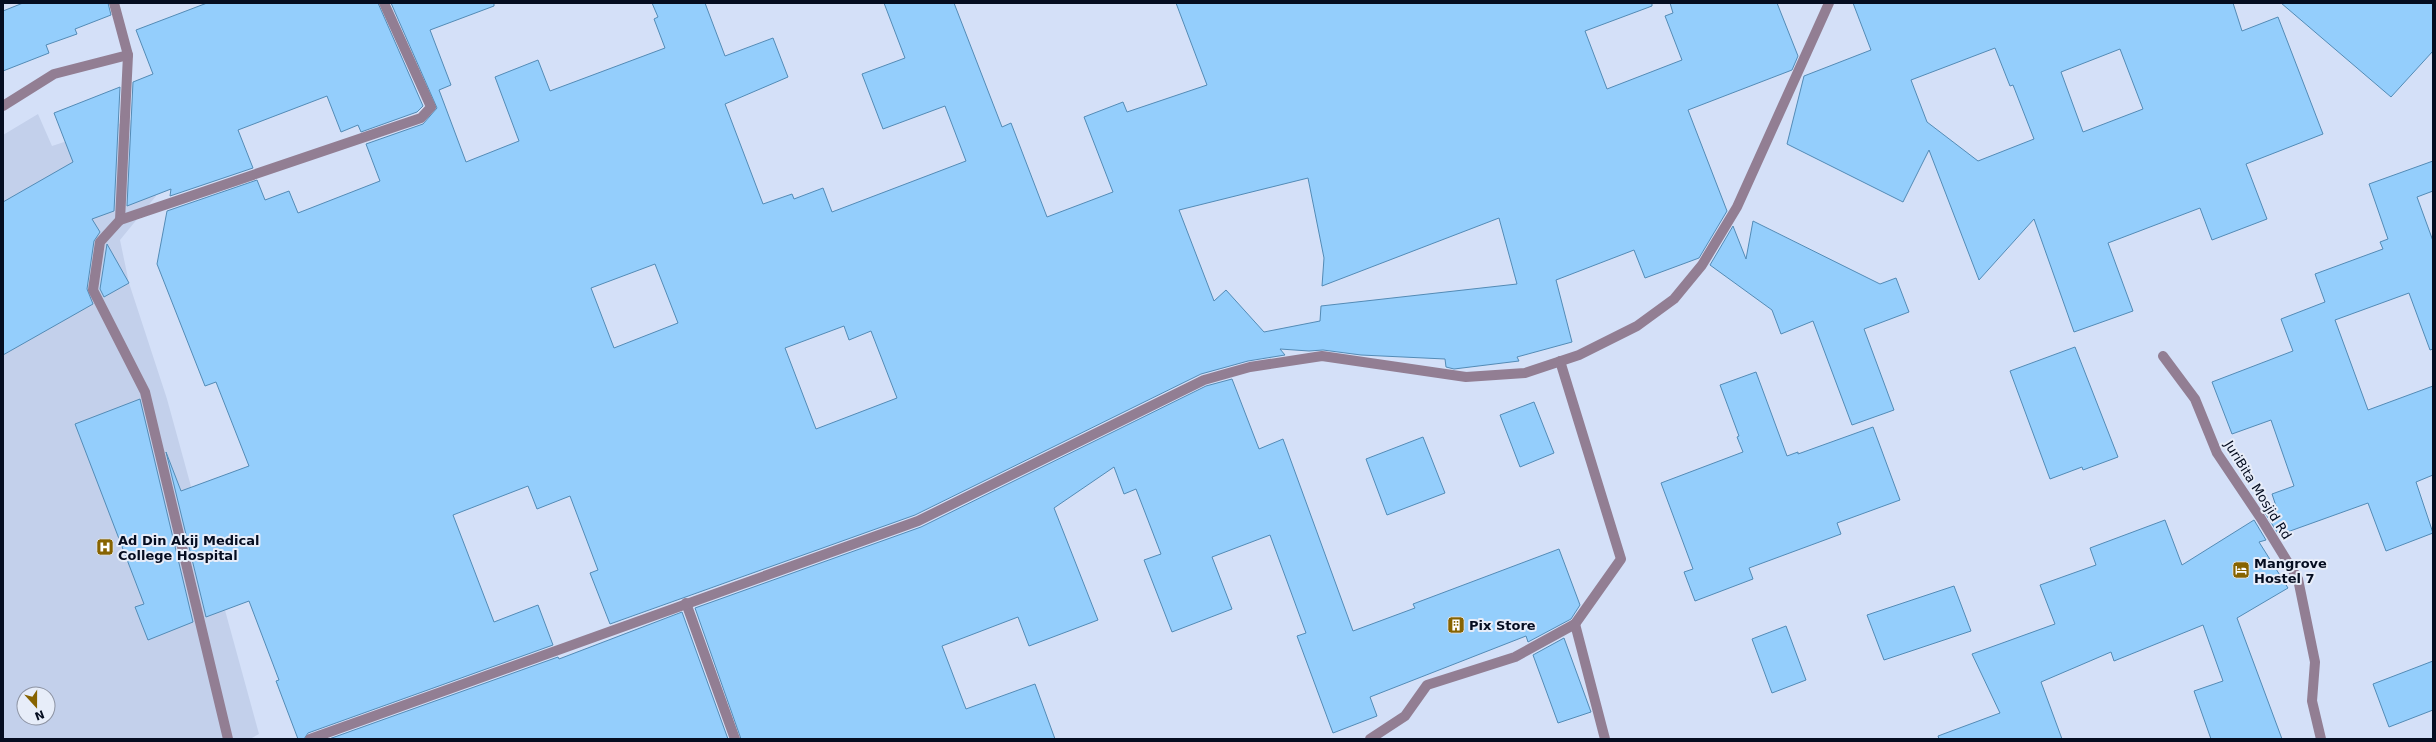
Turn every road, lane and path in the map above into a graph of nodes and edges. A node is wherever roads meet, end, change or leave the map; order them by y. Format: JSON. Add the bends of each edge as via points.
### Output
{"nodes":[{"id":1,"x":114,"y":3,"type":"edge"},
{"id":2,"x":384,"y":3,"type":"edge"},
{"id":3,"x":1829,"y":3,"type":"edge"},
{"id":4,"x":128,"y":55,"type":"junction"},
{"id":5,"x":3,"y":106,"type":"edge"},
{"id":6,"x":120,"y":220,"type":"junction"},
{"id":7,"x":2163,"y":356,"type":"dead end"},
{"id":8,"x":1560,"y":361,"type":"junction"},
{"id":9,"x":686,"y":603,"type":"junction"},
{"id":10,"x":1575,"y":624,"type":"junction"},
{"id":11,"x":228,"y":739,"type":"edge"},
{"id":12,"x":310,"y":739,"type":"edge"},
{"id":13,"x":735,"y":739,"type":"edge"},
{"id":14,"x":1370,"y":739,"type":"edge"},
{"id":15,"x":1604,"y":739,"type":"edge"},
{"id":16,"x":2321,"y":739,"type":"edge"}],
"edges":[{"from":1,"to":4,"type":"street"},
{"from":2,"to":6,"type":"street","via":[[431,107],[421,118]]},
{"from":3,"to":8,"type":"street","via":[[1737,207],[1702,265],[1674,299],[1637,326]]},
{"from":4,"to":5,"type":"street","via":[[54,74]]},
{"from":4,"to":6,"type":"street"},
{"from":6,"to":11,"type":"street","via":[[100,242],[93,290],[145,392]]},
{"from":7,"to":16,"type":"street","name":"JuriBita Mosjid Rd","via":[[2195,399],[2217,453],[2298,579],[2315,662],[2312,701]]},
{"from":8,"to":9,"type":"street","via":[[1525,373],[1466,377],[1322,356],[1250,367],[1204,380],[918,521]]},
{"from":8,"to":10,"type":"street","via":[[1621,559]]},
{"from":9,"to":12,"type":"street"},
{"from":9,"to":13,"type":"street"},
{"from":10,"to":14,"type":"street","via":[[1515,657],[1427,684],[1405,716]]},
{"from":10,"to":15,"type":"street"}]}
